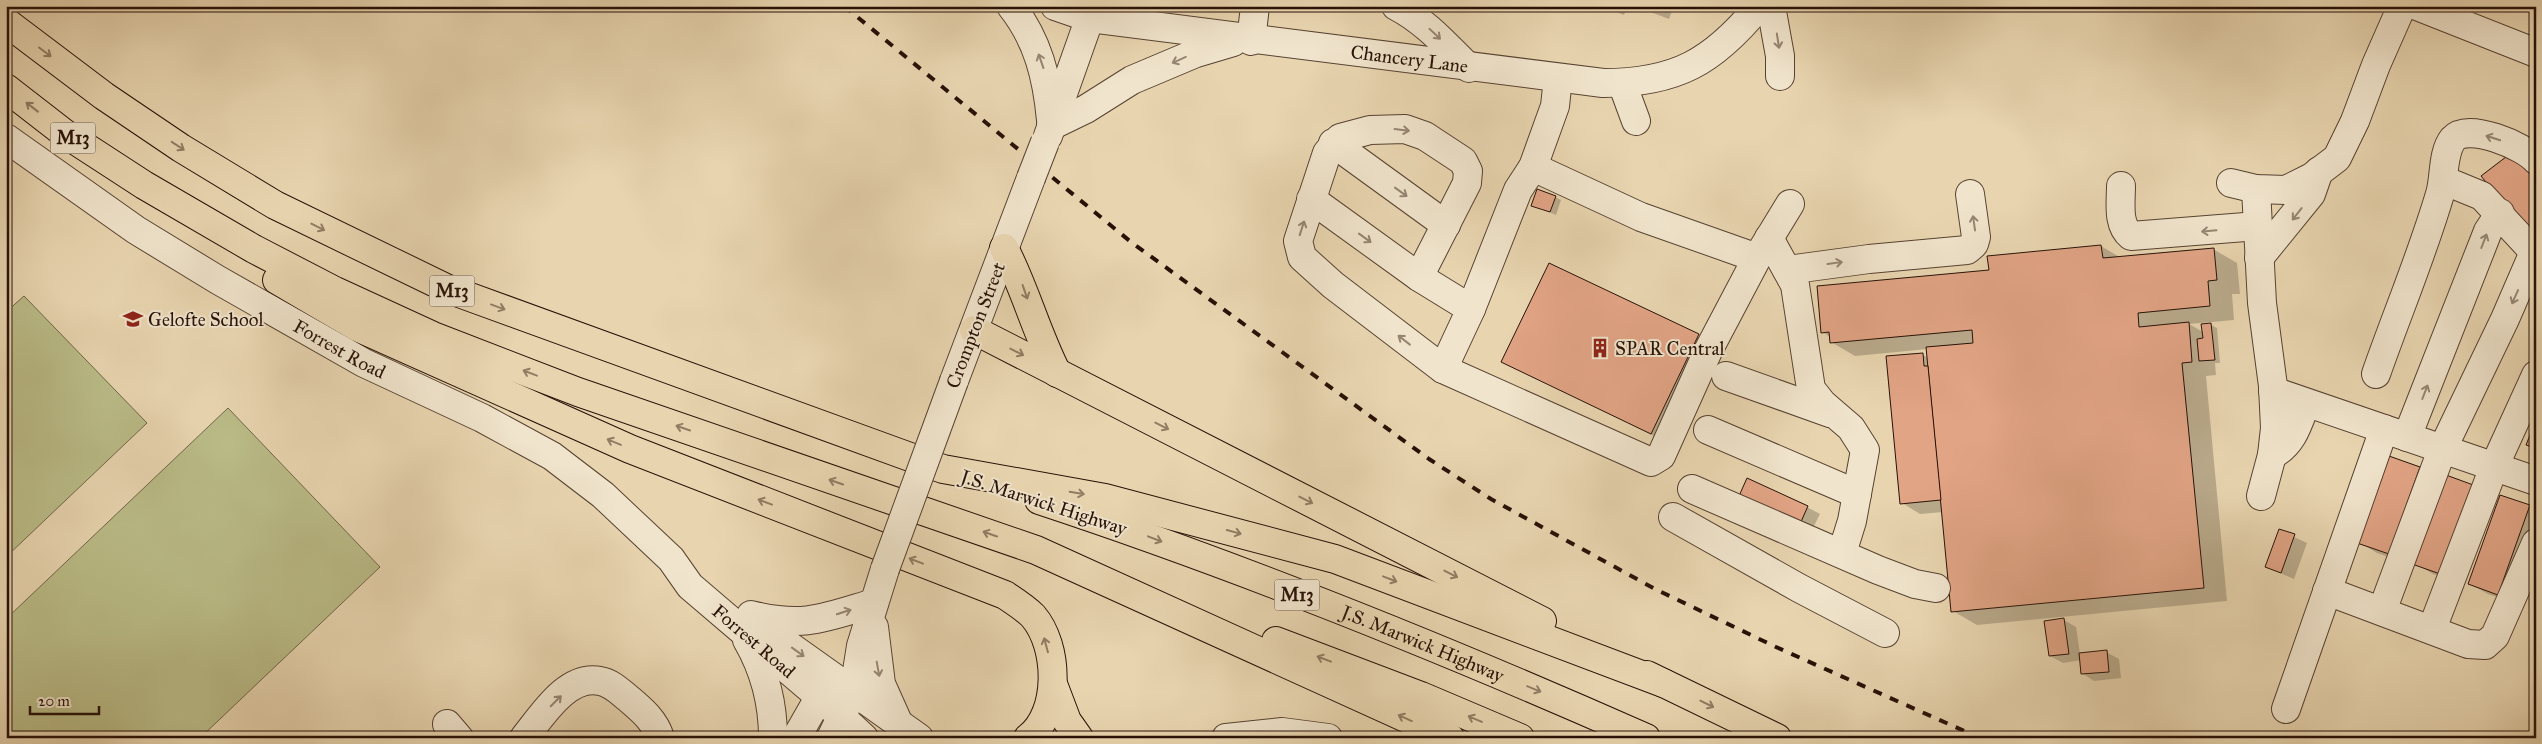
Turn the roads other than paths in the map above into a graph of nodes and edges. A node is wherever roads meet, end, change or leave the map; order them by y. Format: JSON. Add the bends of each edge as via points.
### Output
{"nodes":[{"id":1,"x":1011,"y":6,"type":"edge"},
{"id":2,"x":1055,"y":6,"type":"edge"},
{"id":3,"x":1255,"y":6,"type":"edge"},
{"id":4,"x":1396,"y":6,"type":"edge"},
{"id":5,"x":1759,"y":6,"type":"edge"},
{"id":6,"x":1771,"y":6,"type":"edge"},
{"id":7,"x":2402,"y":6,"type":"edge"},
{"id":8,"x":2417,"y":6,"type":"edge"},
{"id":9,"x":1092,"y":12,"type":"edge"},
{"id":10,"x":2478,"y":17,"type":"edge"},
{"id":11,"x":6,"y":22,"type":"edge"},
{"id":12,"x":1247,"y":40,"type":"junction"},
{"id":13,"x":2536,"y":53,"type":"edge"},
{"id":14,"x":1469,"y":68,"type":"junction"},
{"id":15,"x":1780,"y":76,"type":"dead end"},
{"id":16,"x":1558,"y":78,"type":"junction"},
{"id":17,"x":1622,"y":84,"type":"junction"},
{"id":18,"x":6,"y":88,"type":"edge"},
{"id":19,"x":1636,"y":121,"type":"dead end"},
{"id":20,"x":1048,"y":134,"type":"junction"},
{"id":21,"x":6,"y":138,"type":"edge"},
{"id":22,"x":1333,"y":143,"type":"junction"},
{"id":23,"x":2536,"y":160,"type":"edge"},
{"id":24,"x":1533,"y":168,"type":"junction"},
{"id":25,"x":2319,"y":171,"type":"junction"},
{"id":26,"x":2443,"y":180,"type":"junction"},
{"id":27,"x":144,"y":185,"type":"junction"},
{"id":28,"x":2121,"y":186,"type":"dead end"},
{"id":29,"x":1970,"y":194,"type":"dead end"},
{"id":30,"x":1311,"y":199,"type":"junction"},
{"id":31,"x":1790,"y":204,"type":"dead end"},
{"id":32,"x":2500,"y":213,"type":"junction"},
{"id":33,"x":1446,"y":225,"type":"junction"},
{"id":34,"x":2258,"y":226,"type":"junction"},
{"id":35,"x":1009,"y":235,"type":"junction"},
{"id":36,"x":1763,"y":248,"type":"junction"},
{"id":37,"x":2535,"y":253,"type":"edge"},
{"id":38,"x":2259,"y":258,"type":"junction"},
{"id":39,"x":1787,"y":270,"type":"junction"},
{"id":40,"x":1419,"y":277,"type":"junction"},
{"id":41,"x":1471,"y":309,"type":"junction"},
{"id":42,"x":974,"y":330,"type":"junction"},
{"id":43,"x":1443,"y":369,"type":"junction"},
{"id":44,"x":1057,"y":373,"type":"junction"},
{"id":45,"x":2376,"y":374,"type":"dead end"},
{"id":46,"x":1726,"y":376,"type":"dead end"},
{"id":47,"x":2536,"y":376,"type":"edge"},
{"id":48,"x":2273,"y":391,"type":"junction"},
{"id":49,"x":2306,"y":403,"type":"junction"},
{"id":50,"x":1836,"y":415,"type":"junction"},
{"id":51,"x":1708,"y":430,"type":"dead end"},
{"id":52,"x":2395,"y":433,"type":"junction"},
{"id":53,"x":2442,"y":450,"type":"junction"},
{"id":54,"x":2272,"y":455,"type":"junction"},
{"id":55,"x":2494,"y":467,"type":"junction"},
{"id":56,"x":943,"y":468,"type":"junction"},
{"id":57,"x":2536,"y":481,"type":"edge"},
{"id":58,"x":1692,"y":489,"type":"dead end"},
{"id":59,"x":1857,"y":494,"type":"junction"},
{"id":60,"x":2261,"y":496,"type":"dead end"},
{"id":61,"x":1750,"y":514,"type":"junction"},
{"id":62,"x":1673,"y":517,"type":"dead end"},
{"id":63,"x":2536,"y":543,"type":"edge"},
{"id":64,"x":1036,"y":550,"type":"junction"},
{"id":65,"x":1734,"y":551,"type":"junction"},
{"id":66,"x":1842,"y":553,"type":"junction"},
{"id":67,"x":1936,"y":588,"type":"dead end"},
{"id":68,"x":2327,"y":590,"type":"junction"},
{"id":69,"x":874,"y":603,"type":"junction"},
{"id":70,"x":2382,"y":611,"type":"junction"},
{"id":71,"x":742,"y":621,"type":"junction"},
{"id":72,"x":2432,"y":629,"type":"junction"},
{"id":73,"x":1885,"y":633,"type":"dead end"},
{"id":74,"x":1663,"y":682,"type":"junction"},
{"id":75,"x":1053,"y":683,"type":"junction"},
{"id":76,"x":835,"y":687,"type":"junction"},
{"id":77,"x":2286,"y":709,"type":"dead end"},
{"id":78,"x":836,"y":727,"type":"edge"},
{"id":79,"x":909,"y":731,"type":"edge"},
{"id":80,"x":524,"y":738,"type":"edge"},
{"id":81,"x":660,"y":738,"type":"edge"},
{"id":82,"x":773,"y":738,"type":"edge"},
{"id":83,"x":796,"y":738,"type":"edge"},
{"id":84,"x":864,"y":738,"type":"edge"},
{"id":85,"x":1028,"y":738,"type":"edge"},
{"id":86,"x":1079,"y":738,"type":"edge"},
{"id":87,"x":1226,"y":738,"type":"edge"},
{"id":88,"x":1328,"y":738,"type":"edge"},
{"id":89,"x":1450,"y":738,"type":"edge"},
{"id":90,"x":1520,"y":738,"type":"edge"},
{"id":91,"x":1646,"y":738,"type":"edge"},
{"id":92,"x":1777,"y":738,"type":"edge"}],
"edges":[{"from":20,"to":1,"type":"street","one_way":true,"via":[[1048,92],[1042,63],[1024,23]]},
{"from":2,"to":9,"type":"street","name":"Chancery Lane"},
{"from":3,"to":12,"type":"street"},
{"from":4,"to":14,"type":"street","one_way":true,"via":[[1433,32]]},
{"from":5,"to":17,"type":"street","name":"Chancery Lane","via":[[1721,48],[1686,69],[1648,81]]},
{"from":6,"to":15,"type":"street","one_way":true,"via":[[1780,56]]},
{"from":7,"to":25,"type":"street","via":[[2337,158]]},
{"from":8,"to":10,"type":"street"},
{"from":9,"to":12,"type":"street","name":"Chancery Lane"},
{"from":9,"to":20,"type":"street","name":"Crompton Street"},
{"from":10,"to":13,"type":"street"},
{"from":11,"to":56,"type":"highway","number":"M13","one_way":true,"via":[[104,96],[181,148],[275,206],[350,244],[448,289]]},
{"from":12,"to":14,"type":"street","name":"Chancery Lane"},
{"from":12,"to":20,"type":"street","one_way":true,"via":[[1196,53],[1132,80]]},
{"from":14,"to":16,"type":"street","name":"Chancery Lane"},
{"from":16,"to":17,"type":"street","name":"Chancery Lane"},
{"from":16,"to":24,"type":"street","via":[[1555,106]]},
{"from":17,"to":19,"type":"street"},
{"from":27,"to":18,"type":"highway","number":"M13","one_way":true,"via":[[64,132]]},
{"from":20,"to":35,"type":"street","name":"Crompton Street","bridge":true},
{"from":21,"to":71,"type":"street","name":"Forrest Road","via":[[136,230],[218,280],[364,363],[482,418],[552,456],[603,495],[671,559],[690,586]]},
{"from":22,"to":30,"type":"street"},
{"from":22,"to":33,"type":"street","one_way":true},
{"from":22,"to":33,"type":"street","one_way":true,"via":[[1349,134],[1381,129],[1406,130],[1425,136],[1463,161],[1468,171],[1467,184]]},
{"from":23,"to":26,"type":"street","one_way":true,"via":[[2521,148],[2481,134],[2464,133],[2451,144]]},
{"from":24,"to":36,"type":"street","via":[[1641,217]]},
{"from":24,"to":41,"type":"street","via":[[1518,190]]},
{"from":25,"to":34,"type":"street","via":[[2286,190],[2243,186]]},
{"from":25,"to":38,"type":"street","one_way":true,"via":[[2311,194]]},
{"from":26,"to":32,"type":"street","via":[[2482,196]]},
{"from":26,"to":45,"type":"street"},
{"from":64,"to":27,"type":"highway","number":"M13","one_way":true,"via":[[578,392],[433,336],[334,291]]},
{"from":75,"to":27,"type":"highway","one_way":true,"via":[[1047,644],[1040,627],[1033,616],[1005,595],[630,449],[357,327],[201,234]]},
{"from":34,"to":28,"type":"street","one_way":true,"via":[[2131,236],[2121,220]]},
{"from":39,"to":29,"type":"street","one_way":true,"via":[[1967,250],[1976,237]]},
{"from":30,"to":40,"type":"street","one_way":true},
{"from":43,"to":30,"type":"street","one_way":true,"via":[[1302,257],[1298,241]]},
{"from":31,"to":36,"type":"street"},
{"from":32,"to":37,"type":"street"},
{"from":52,"to":32,"type":"street","one_way":true,"via":[[2488,231]]},
{"from":33,"to":40,"type":"street"},
{"from":34,"to":38,"type":"street"},
{"from":35,"to":42,"type":"street","name":"Crompton Street"},
{"from":35,"to":44,"type":"highway","one_way":true,"via":[[1020,279]]},
{"from":36,"to":39,"type":"street"},
{"from":36,"to":43,"type":"street","via":[[1708,352],[1661,456],[1655,461],[1647,461]]},
{"from":37,"to":53,"type":"street","one_way":true},
{"from":38,"to":48,"type":"street"},
{"from":39,"to":50,"type":"street","via":[[1795,285],[1808,380],[1815,396]]},
{"from":40,"to":41,"type":"street"},
{"from":41,"to":43,"type":"street"},
{"from":42,"to":44,"type":"highway","one_way":true},
{"from":42,"to":69,"type":"street","name":"Crompton Street","bridge":true},
{"from":44,"to":74,"type":"highway","one_way":true},
{"from":46,"to":50,"type":"street"},
{"from":47,"to":55,"type":"street"},
{"from":48,"to":49,"type":"street"},
{"from":48,"to":54,"type":"street","via":[[2275,428]]},
{"from":49,"to":52,"type":"street"},
{"from":49,"to":54,"type":"street","via":[[2292,437],[2283,450]]},
{"from":50,"to":59,"type":"street","via":[[1855,433],[1864,450]]},
{"from":51,"to":59,"type":"street"},
{"from":52,"to":53,"type":"street"},
{"from":52,"to":68,"type":"street"},
{"from":53,"to":55,"type":"street"},
{"from":53,"to":70,"type":"street"},
{"from":54,"to":60,"type":"street"},
{"from":55,"to":57,"type":"street"},
{"from":55,"to":72,"type":"street"},
{"from":56,"to":74,"type":"highway","one_way":true,"via":[[1105,498],[1335,559]]},
{"from":56,"to":91,"type":"highway","name":"J.S. Marwick Highway","number":"M13","one_way":true,"via":[[1140,534],[1510,680]]},
{"from":58,"to":61,"type":"street"},
{"from":59,"to":66,"type":"street"},
{"from":61,"to":65,"type":"street"},
{"from":61,"to":66,"type":"street"},
{"from":62,"to":65,"type":"street"},
{"from":63,"to":72,"type":"street","via":[[2490,642],[2478,646],[2468,644]]},
{"from":89,"to":64,"type":"highway","one_way":true},
{"from":90,"to":64,"type":"highway","number":"M13","one_way":true,"via":[[1412,693]]},
{"from":65,"to":73,"type":"street"},
{"from":66,"to":67,"type":"street","via":[[1904,581]]},
{"from":68,"to":70,"type":"street"},
{"from":68,"to":77,"type":"street"},
{"from":71,"to":69,"type":"street","one_way":true,"via":[[809,622]]},
{"from":69,"to":76,"type":"street","name":"Crompton Street","via":[[861,646]]},
{"from":69,"to":79,"type":"street","one_way":true,"via":[[874,642],[881,684]]},
{"from":70,"to":72,"type":"street"},
{"from":71,"to":76,"type":"street","name":"Forrest Road"},
{"from":71,"to":82,"type":"street","via":[[766,683],[773,713]]},
{"from":74,"to":92,"type":"highway","one_way":true},
{"from":75,"to":85,"type":"highway","via":[[1048,713]]},
{"from":75,"to":86,"type":"highway","via":[[1067,720]]},
{"from":76,"to":78,"type":"street","name":"Forrest Road"},
{"from":76,"to":79,"type":"street"},
{"from":76,"to":83,"type":"street","name":"Crompton Street"},
{"from":78,"to":84,"type":"street","name":"Forrest Road"},
{"from":80,"to":81,"type":"street","one_way":true,"via":[[557,698],[576,684],[589,680],[613,686],[627,697],[652,722]]},
{"from":87,"to":88,"type":"street","via":[[1282,732]]}]}
